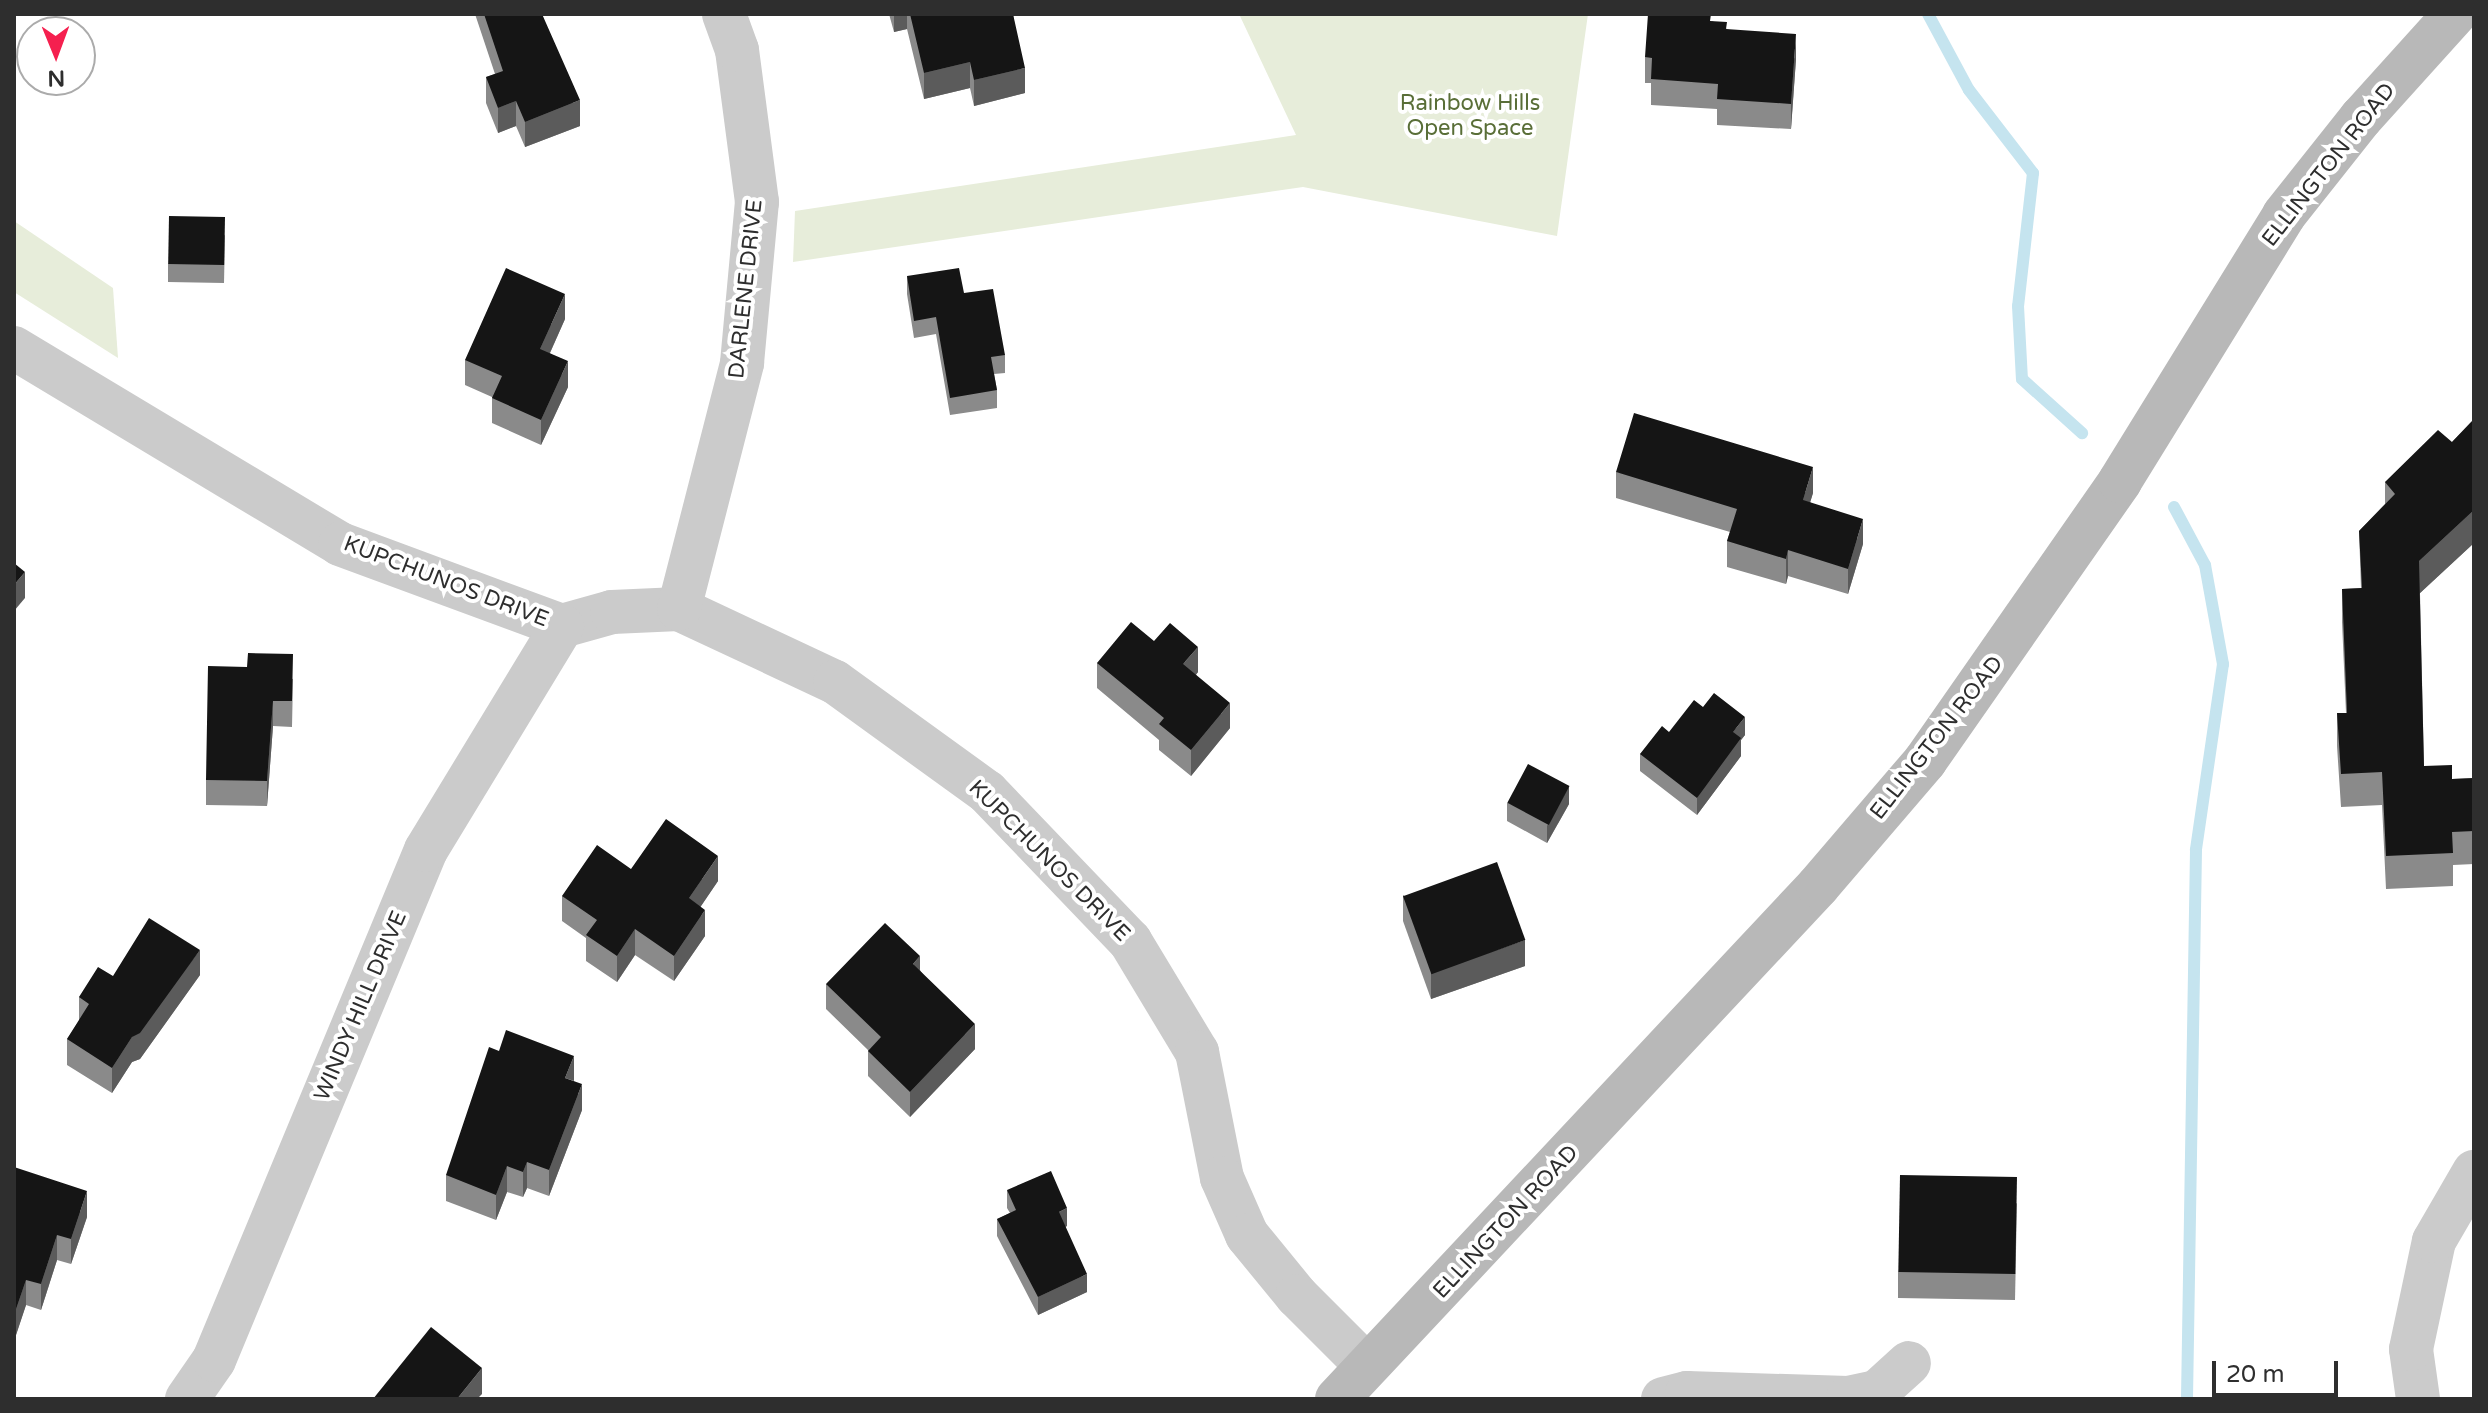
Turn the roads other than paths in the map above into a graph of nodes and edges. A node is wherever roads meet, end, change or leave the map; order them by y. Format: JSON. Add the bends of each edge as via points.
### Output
{"nodes":[{"id":1,"x":724,"y":14,"type":"edge"},
{"id":2,"x":2455,"y":14,"type":"edge"},
{"id":3,"x":14,"y":348,"type":"edge"},
{"id":4,"x":679,"y":609,"type":"junction"},
{"id":5,"x":562,"y":626,"type":"junction"},
{"id":6,"x":2474,"y":1172,"type":"edge"},
{"id":7,"x":1909,"y":1363,"type":"dead end"},
{"id":8,"x":1367,"y":1366,"type":"junction"},
{"id":9,"x":187,"y":1399,"type":"edge"},
{"id":10,"x":1337,"y":1399,"type":"edge"},
{"id":11,"x":1663,"y":1399,"type":"edge"},
{"id":12,"x":2418,"y":1399,"type":"edge"}],
"edges":[{"from":1,"to":4,"type":"street","name":"DARLENE DRIVE","via":[[737,50],[757,202],[742,363]]},
{"from":2,"to":8,"type":"main road","name":"ELLINGTON ROAD","via":[[2284,215],[2120,481],[1925,761],[1808,898]]},
{"from":3,"to":5,"type":"street","name":"KUPCHUNOS DRIVE","via":[[340,544]]},
{"from":4,"to":5,"type":"street","name":"KUPCHUNOS DRIVE","via":[[612,612]]},
{"from":4,"to":8,"type":"street","name":"KUPCHUNOS DRIVE","via":[[835,682],[987,792],[1130,941],[1197,1052],[1222,1178],[1247,1235],[1297,1296]]},
{"from":5,"to":9,"type":"street","name":"WINDY HILL DRIVE","via":[[426,850],[214,1360]]},
{"from":6,"to":12,"type":"street","via":[[2434,1241],[2411,1349]]},
{"from":7,"to":11,"type":"street","via":[[1877,1392],[1848,1398],[1687,1393]]},
{"from":8,"to":10,"type":"main road","name":"ELLINGTON ROAD"}]}
